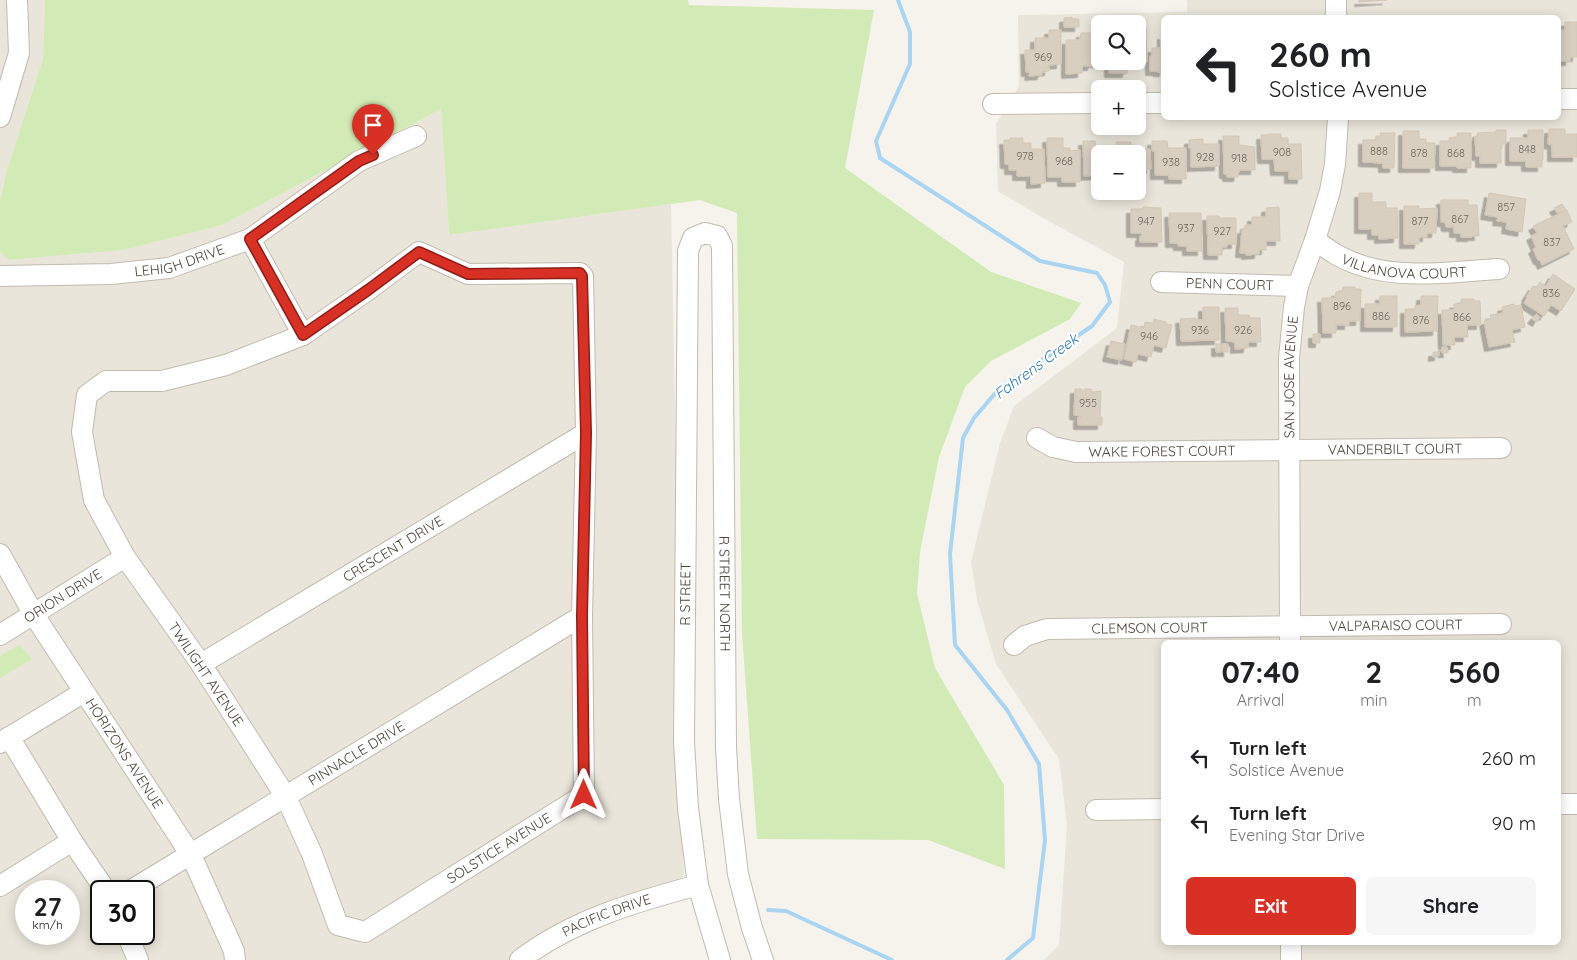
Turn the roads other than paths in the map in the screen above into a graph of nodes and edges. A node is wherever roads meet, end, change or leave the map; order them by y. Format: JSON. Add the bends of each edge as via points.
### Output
{"nodes":[{"id":1,"x":18,"y":0,"type":"edge"},
{"id":2,"x":1336,"y":0,"type":"edge"},
{"id":3,"x":1336,"y":15,"type":"edge"},
{"id":4,"x":1561,"y":99,"type":"edge"},
{"id":5,"x":1577,"y":99,"type":"edge"},
{"id":6,"x":1091,"y":103,"type":"edge"},
{"id":7,"x":1146,"y":103,"type":"edge"},
{"id":8,"x":1161,"y":103,"type":"edge"},
{"id":9,"x":993,"y":104,"type":"dead end"},
{"id":10,"x":0,"y":117,"type":"edge"},
{"id":11,"x":1338,"y":120,"type":"edge"},
{"id":12,"x":416,"y":136,"type":"dead end"},
{"id":13,"x":705,"y":232,"type":"joint"},
{"id":14,"x":250,"y":239,"type":"junction"},
{"id":15,"x":1315,"y":240,"type":"junction"},
{"id":16,"x":1499,"y":269,"type":"dead end"},
{"id":17,"x":0,"y":276,"type":"edge"},
{"id":18,"x":1161,"y":282,"type":"dead end"},
{"id":19,"x":1298,"y":286,"type":"junction"},
{"id":20,"x":303,"y":335,"type":"junction"},
{"id":21,"x":586,"y":433,"type":"junction"},
{"id":22,"x":1037,"y":438,"type":"dead end"},
{"id":23,"x":1501,"y":448,"type":"dead end"},
{"id":24,"x":1289,"y":451,"type":"junction"},
{"id":25,"x":0,"y":554,"type":"edge"},
{"id":26,"x":125,"y":557,"type":"junction"},
{"id":27,"x":34,"y":614,"type":"junction"},
{"id":28,"x":582,"y":616,"type":"junction"},
{"id":29,"x":1501,"y":624,"type":"dead end"},
{"id":30,"x":1290,"y":634,"type":"edge"},
{"id":31,"x":0,"y":635,"type":"edge"},
{"id":32,"x":1014,"y":645,"type":"dead end"},
{"id":33,"x":201,"y":664,"type":"junction"},
{"id":34,"x":84,"y":692,"type":"junction"},
{"id":35,"x":4,"y":740,"type":"edge"},
{"id":36,"x":286,"y":797,"type":"junction"},
{"id":37,"x":1561,"y":804,"type":"edge"},
{"id":38,"x":1577,"y":804,"type":"edge"},
{"id":39,"x":1161,"y":809,"type":"edge"},
{"id":40,"x":1096,"y":810,"type":"dead end"},
{"id":41,"x":72,"y":841,"type":"junction"},
{"id":42,"x":191,"y":855,"type":"junction"},
{"id":43,"x":99,"y":880,"type":"edge"},
{"id":44,"x":149,"y":880,"type":"edge"},
{"id":45,"x":698,"y":885,"type":"junction"},
{"id":46,"x":0,"y":886,"type":"edge"},
{"id":47,"x":365,"y":932,"type":"joint"},
{"id":48,"x":132,"y":945,"type":"edge"},
{"id":49,"x":1291,"y":945,"type":"edge"},
{"id":50,"x":138,"y":960,"type":"edge"},
{"id":51,"x":235,"y":960,"type":"edge"},
{"id":52,"x":520,"y":960,"type":"edge"},
{"id":53,"x":720,"y":960,"type":"edge"},
{"id":54,"x":763,"y":960,"type":"edge"},
{"id":55,"x":1291,"y":960,"type":"edge"}],
"edges":[{"from":1,"to":10,"type":"street","via":[[19,53]]},
{"from":2,"to":3,"type":"street"},
{"from":4,"to":5,"type":"street"},
{"from":6,"to":9,"type":"street"},
{"from":7,"to":8,"type":"street"},
{"from":11,"to":15,"type":"street","name":"SAN JOSE AVENUE","via":[[1330,191]]},
{"from":12,"to":14,"type":"street","name":"LEHIGH DRIVE","via":[[359,161]]},
{"from":13,"to":45,"type":"street","name":"R STREET","via":[[693,238],[688,251],[684,742]]},
{"from":13,"to":54,"type":"street","name":"R STREET NORTH","via":[[717,236],[722,246],[729,799],[738,874]]},
{"from":14,"to":17,"type":"street","name":"LEHIGH DRIVE","via":[[169,268],[111,274]]},
{"from":14,"to":20,"type":"street"},
{"from":15,"to":16,"type":"street","name":"VILLANOVA COURT","via":[[1338,255],[1377,270],[1403,274]]},
{"from":15,"to":19,"type":"street","name":"SAN JOSE AVENUE"},
{"from":18,"to":19,"type":"street","name":"PENN COURT"},
{"from":19,"to":24,"type":"street","name":"SAN JOSE AVENUE","via":[[1289,358]]},
{"from":20,"to":21,"type":"street","name":"SOLSTICE AVENUE","via":[[419,252],[468,274],[580,273]]},
{"from":20,"to":26,"type":"street","name":"TWILIGHT AVENUE","via":[[226,365],[162,380],[106,381],[87,395],[82,432],[94,500]]},
{"from":21,"to":28,"type":"street","name":"SOLSTICE AVENUE"},
{"from":21,"to":33,"type":"street","name":"CRESCENT DRIVE"},
{"from":22,"to":24,"type":"street","name":"WAKE FOREST COURT","via":[[1053,447],[1076,452]]},
{"from":23,"to":24,"type":"street","name":"VANDERBILT COURT"},
{"from":24,"to":30,"type":"street","name":"SAN JOSE AVENUE"},
{"from":25,"to":27,"type":"street","name":"HORIZONS AVENUE"},
{"from":26,"to":27,"type":"street","name":"ORION DRIVE"},
{"from":26,"to":33,"type":"street","name":"TWILIGHT AVENUE"},
{"from":27,"to":31,"type":"street","name":"ORION DRIVE"},
{"from":27,"to":34,"type":"street","name":"HORIZONS AVENUE"},
{"from":28,"to":36,"type":"street","name":"PINNACLE DRIVE"},
{"from":28,"to":47,"type":"street","name":"SOLSTICE AVENUE","via":[[584,795]]},
{"from":29,"to":30,"type":"street","name":"VALPARAISO COURT"},
{"from":30,"to":32,"type":"street","name":"CLEMSON COURT","via":[[1048,629],[1025,636]]},
{"from":33,"to":36,"type":"street","name":"TWILIGHT AVENUE"},
{"from":34,"to":35,"type":"street"},
{"from":34,"to":42,"type":"street","name":"HORIZONS AVENUE"},
{"from":35,"to":41,"type":"street"},
{"from":36,"to":42,"type":"street","name":"PINNACLE DRIVE"},
{"from":36,"to":47,"type":"street","name":"TWILIGHT AVENUE","via":[[312,854],[338,926]]},
{"from":37,"to":38,"type":"street"},
{"from":39,"to":40,"type":"street"},
{"from":41,"to":43,"type":"street"},
{"from":41,"to":46,"type":"street"},
{"from":42,"to":44,"type":"street","name":"PINNACLE DRIVE"},
{"from":42,"to":51,"type":"street","name":"HORIZONS AVENUE"},
{"from":45,"to":52,"type":"street","name":"PACIFIC DRIVE","via":[[639,901],[585,921]]},
{"from":45,"to":53,"type":"street","name":"R STREET"},
{"from":48,"to":50,"type":"street"},
{"from":49,"to":55,"type":"street"}]}
